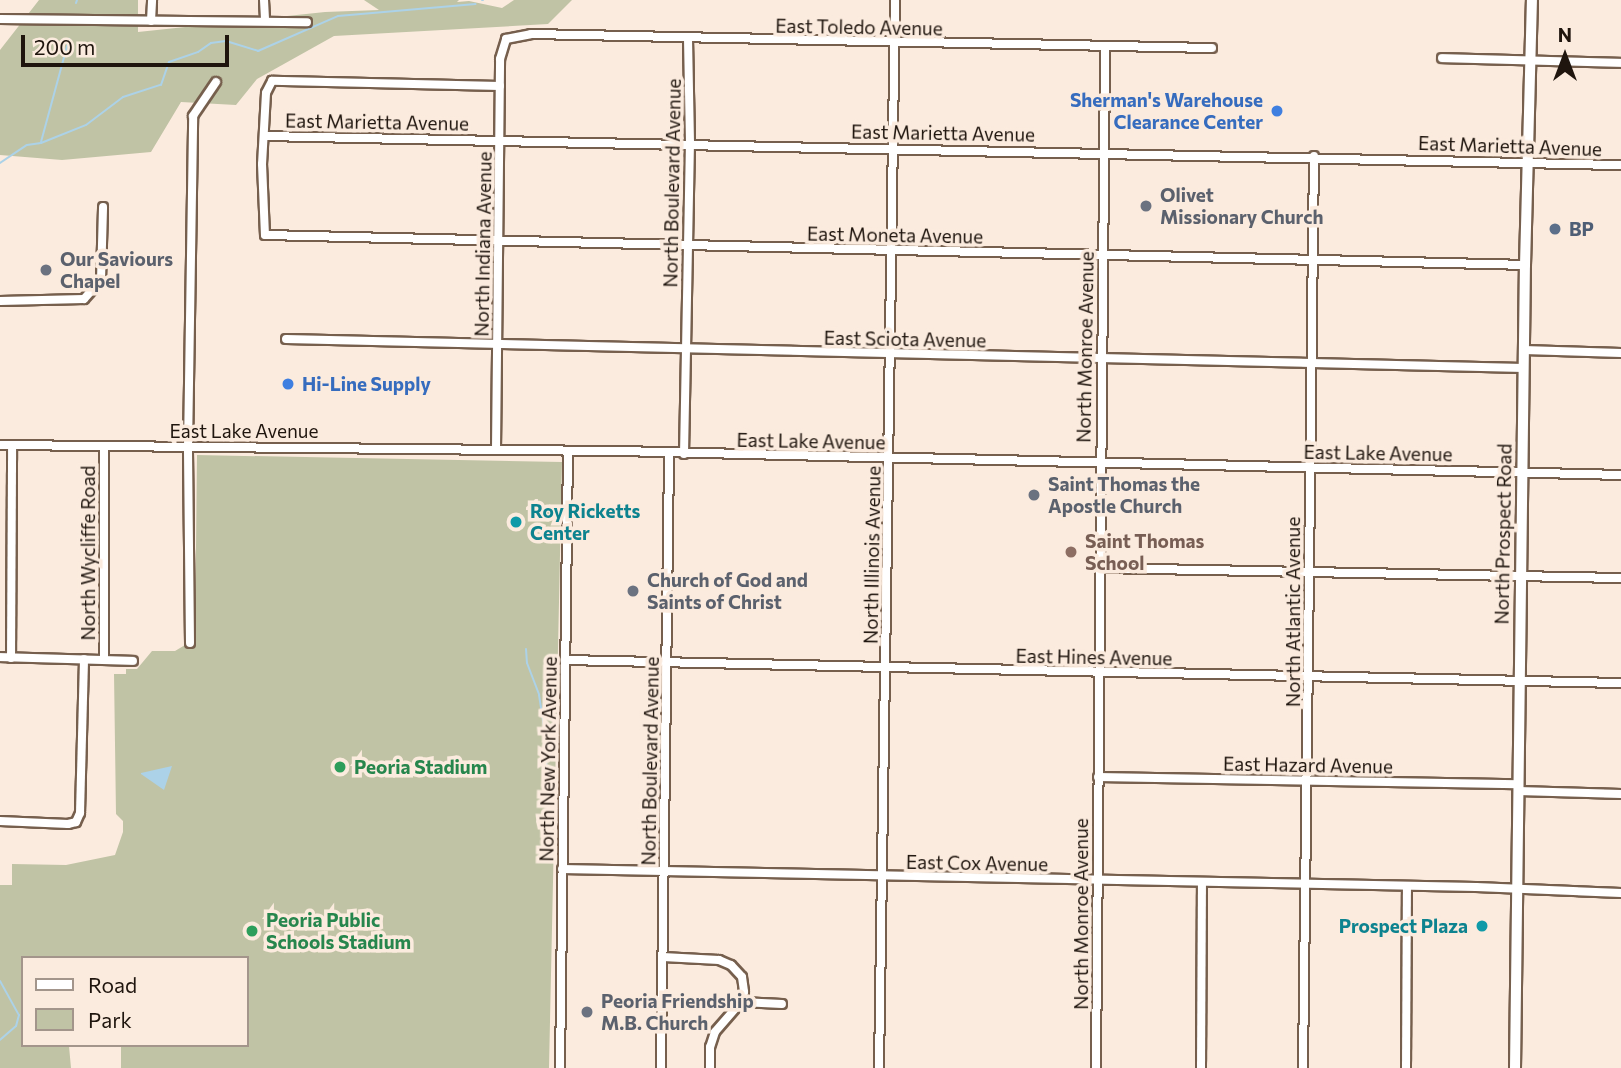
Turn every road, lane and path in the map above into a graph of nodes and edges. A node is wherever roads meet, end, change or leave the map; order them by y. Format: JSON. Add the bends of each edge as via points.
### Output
{"nodes":[{"id":1,"x":152,"y":0,"type":"edge"},
{"id":2,"x":264,"y":0,"type":"edge"},
{"id":3,"x":895,"y":0,"type":"edge"},
{"id":4,"x":1532,"y":0,"type":"edge"},
{"id":5,"x":0,"y":19,"type":"edge"},
{"id":6,"x":151,"y":21,"type":"junction"},
{"id":7,"x":265,"y":21,"type":"junction"},
{"id":8,"x":307,"y":22,"type":"dead end"},
{"id":9,"x":688,"y":38,"type":"junction"},
{"id":10,"x":506,"y":39,"type":"joint"},
{"id":11,"x":895,"y":44,"type":"junction"},
{"id":12,"x":1104,"y":47,"type":"junction"},
{"id":13,"x":1212,"y":48,"type":"dead end"},
{"id":14,"x":1442,"y":58,"type":"dead end"},
{"id":15,"x":1531,"y":60,"type":"junction"},
{"id":16,"x":1621,"y":62,"type":"edge"},
{"id":17,"x":216,"y":82,"type":"dead end"},
{"id":18,"x":500,"y":86,"type":"junction"},
{"id":19,"x":265,"y":136,"type":"junction"},
{"id":20,"x":500,"y":140,"type":"junction"},
{"id":21,"x":690,"y":143,"type":"junction"},
{"id":22,"x":892,"y":148,"type":"junction"},
{"id":23,"x":1104,"y":152,"type":"junction"},
{"id":24,"x":1314,"y":156,"type":"junction"},
{"id":25,"x":1528,"y":163,"type":"junction"},
{"id":26,"x":1621,"y":165,"type":"edge"},
{"id":27,"x":103,"y":208,"type":"dead end"},
{"id":28,"x":498,"y":242,"type":"junction"},
{"id":29,"x":687,"y":247,"type":"junction"},
{"id":30,"x":891,"y":251,"type":"junction"},
{"id":31,"x":1102,"y":256,"type":"junction"},
{"id":32,"x":1312,"y":261,"type":"junction"},
{"id":33,"x":1525,"y":265,"type":"junction"},
{"id":34,"x":0,"y":300,"type":"edge"},
{"id":35,"x":286,"y":339,"type":"dead end"},
{"id":36,"x":498,"y":343,"type":"junction"},
{"id":37,"x":686,"y":350,"type":"junction"},
{"id":38,"x":1524,"y":350,"type":"junction"},
{"id":39,"x":1621,"y":353,"type":"edge"},
{"id":40,"x":890,"y":354,"type":"junction"},
{"id":41,"x":1101,"y":358,"type":"junction"},
{"id":42,"x":1310,"y":363,"type":"junction"},
{"id":43,"x":1524,"y":368,"type":"junction"},
{"id":44,"x":0,"y":445,"type":"edge"},
{"id":45,"x":12,"y":445,"type":"junction"},
{"id":46,"x":104,"y":446,"type":"junction"},
{"id":47,"x":188,"y":447,"type":"junction"},
{"id":48,"x":496,"y":449,"type":"junction"},
{"id":49,"x":568,"y":451,"type":"junction"},
{"id":50,"x":669,"y":453,"type":"junction"},
{"id":51,"x":684,"y":454,"type":"junction"},
{"id":52,"x":889,"y":458,"type":"junction"},
{"id":53,"x":1099,"y":461,"type":"junction"},
{"id":54,"x":1310,"y":467,"type":"junction"},
{"id":55,"x":1522,"y":472,"type":"junction"},
{"id":56,"x":1621,"y":475,"type":"edge"},
{"id":57,"x":1099,"y":569,"type":"junction"},
{"id":58,"x":1309,"y":573,"type":"junction"},
{"id":59,"x":1521,"y":577,"type":"junction"},
{"id":60,"x":1621,"y":579,"type":"edge"},
{"id":61,"x":190,"y":643,"type":"dead end"},
{"id":62,"x":0,"y":657,"type":"edge"},
{"id":63,"x":11,"y":658,"type":"junction"},
{"id":64,"x":84,"y":659,"type":"junction"},
{"id":65,"x":104,"y":660,"type":"junction"},
{"id":66,"x":565,"y":660,"type":"junction"},
{"id":67,"x":132,"y":661,"type":"dead end"},
{"id":68,"x":667,"y":663,"type":"junction"},
{"id":69,"x":886,"y":668,"type":"junction"},
{"id":70,"x":1098,"y":673,"type":"junction"},
{"id":71,"x":1308,"y":677,"type":"junction"},
{"id":72,"x":1518,"y":681,"type":"junction"},
{"id":73,"x":1621,"y":682,"type":"edge"},
{"id":74,"x":1098,"y":777,"type":"junction"},
{"id":75,"x":1307,"y":780,"type":"junction"},
{"id":76,"x":1518,"y":788,"type":"junction"},
{"id":77,"x":1621,"y":794,"type":"edge"},
{"id":78,"x":0,"y":821,"type":"edge"},
{"id":79,"x":562,"y":869,"type":"junction"},
{"id":80,"x":664,"y":871,"type":"junction"},
{"id":81,"x":883,"y":877,"type":"junction"},
{"id":82,"x":1097,"y":881,"type":"junction"},
{"id":83,"x":1202,"y":883,"type":"junction"},
{"id":84,"x":1306,"y":885,"type":"junction"},
{"id":85,"x":1407,"y":886,"type":"junction"},
{"id":86,"x":1517,"y":890,"type":"junction"},
{"id":87,"x":1621,"y":893,"type":"edge"},
{"id":88,"x":663,"y":957,"type":"junction"},
{"id":89,"x":741,"y":1002,"type":"junction"},
{"id":90,"x":782,"y":1004,"type":"dead end"},
{"id":91,"x":560,"y":1068,"type":"edge"},
{"id":92,"x":662,"y":1068,"type":"edge"},
{"id":93,"x":709,"y":1068,"type":"edge"},
{"id":94,"x":880,"y":1068,"type":"edge"},
{"id":95,"x":1096,"y":1068,"type":"edge"},
{"id":96,"x":1201,"y":1068,"type":"edge"},
{"id":97,"x":1303,"y":1068,"type":"edge"},
{"id":98,"x":1406,"y":1068,"type":"edge"},
{"id":99,"x":1514,"y":1068,"type":"edge"}],
"edges":[{"from":1,"to":6,"type":"street"},
{"from":2,"to":7,"type":"street"},
{"from":3,"to":11,"type":"street","name":"North Illinois Avenue"},
{"from":4,"to":15,"type":"main road","name":"North Prospect Road"},
{"from":5,"to":6,"type":"street"},
{"from":6,"to":7,"type":"street"},
{"from":7,"to":8,"type":"street"},
{"from":9,"to":10,"type":"street","name":"East Toledo Avenue","via":[[531,34]]},
{"from":9,"to":11,"type":"street","name":"East Toledo Avenue"},
{"from":9,"to":21,"type":"street","name":"North Boulevard Avenue"},
{"from":10,"to":18,"type":"street","name":"North Indiana Avenue"},
{"from":11,"to":12,"type":"street","name":"East Toledo Avenue"},
{"from":11,"to":22,"type":"street","name":"North Illinois Avenue"},
{"from":12,"to":13,"type":"street","name":"East Toledo Avenue"},
{"from":12,"to":23,"type":"street","name":"North Monroe Avenue"},
{"from":14,"to":15,"type":"street"},
{"from":15,"to":16,"type":"street"},
{"from":15,"to":25,"type":"main road","name":"North Prospect Road"},
{"from":17,"to":47,"type":"street","via":[[193,116]]},
{"from":18,"to":19,"type":"street","via":[[272,81],[266,93]]},
{"from":18,"to":20,"type":"street","name":"North Indiana Avenue"},
{"from":19,"to":20,"type":"street","name":"East Marietta Avenue"},
{"from":19,"to":28,"type":"street","name":"East Moneta Avenue","via":[[265,235]]},
{"from":20,"to":21,"type":"street","name":"East Marietta Avenue"},
{"from":20,"to":28,"type":"street","name":"North Indiana Avenue"},
{"from":21,"to":22,"type":"street","name":"East Marietta Avenue"},
{"from":21,"to":29,"type":"street","name":"North Boulevard Avenue"},
{"from":22,"to":23,"type":"street","name":"East Marietta Avenue"},
{"from":22,"to":30,"type":"street","name":"North Illinois Avenue"},
{"from":23,"to":24,"type":"street","name":"East Marietta Avenue"},
{"from":23,"to":31,"type":"street","name":"North Monroe Avenue"},
{"from":24,"to":25,"type":"street","name":"East Marietta Avenue"},
{"from":24,"to":32,"type":"street","name":"North Atlantic Avenue"},
{"from":25,"to":26,"type":"street","name":"East Marietta Avenue"},
{"from":25,"to":33,"type":"main road","name":"North Prospect Road"},
{"from":27,"to":34,"type":"street","via":[[101,280],[84,299]]},
{"from":28,"to":29,"type":"street","name":"East Moneta Avenue"},
{"from":28,"to":36,"type":"street","name":"North Indiana Avenue"},
{"from":29,"to":30,"type":"street","name":"East Moneta Avenue"},
{"from":29,"to":37,"type":"street","name":"North Boulevard Avenue"},
{"from":30,"to":31,"type":"street","name":"East Moneta Avenue"},
{"from":30,"to":40,"type":"street","name":"North Illinois Avenue"},
{"from":31,"to":32,"type":"street","name":"East Moneta Avenue"},
{"from":31,"to":41,"type":"street","name":"North Monroe Avenue"},
{"from":32,"to":33,"type":"street","name":"East Moneta Avenue"},
{"from":32,"to":42,"type":"street","name":"North Atlantic Avenue"},
{"from":33,"to":38,"type":"main road","name":"North Prospect Road"},
{"from":35,"to":36,"type":"street","name":"East Sciota Avenue"},
{"from":36,"to":37,"type":"street","name":"East Sciota Avenue"},
{"from":36,"to":48,"type":"street","name":"North Indiana Avenue"},
{"from":37,"to":40,"type":"street","name":"East Sciota Avenue"},
{"from":37,"to":51,"type":"street","name":"North Boulevard Avenue"},
{"from":38,"to":39,"type":"street"},
{"from":38,"to":43,"type":"main road","name":"North Prospect Road"},
{"from":40,"to":41,"type":"street","name":"East Sciota Avenue"},
{"from":40,"to":52,"type":"street","name":"North Illinois Avenue"},
{"from":41,"to":42,"type":"street","name":"East Sciota Avenue"},
{"from":41,"to":53,"type":"street","name":"North Monroe Avenue"},
{"from":42,"to":43,"type":"street","name":"East Sciota Avenue"},
{"from":42,"to":54,"type":"street","name":"North Atlantic Avenue"},
{"from":43,"to":55,"type":"main road","name":"North Prospect Road"},
{"from":44,"to":45,"type":"street","name":"East Lake Avenue"},
{"from":45,"to":46,"type":"street","name":"East Lake Avenue"},
{"from":45,"to":63,"type":"street"},
{"from":46,"to":47,"type":"street","name":"East Lake Avenue"},
{"from":46,"to":65,"type":"street","name":"North Wycliffe Road"},
{"from":47,"to":48,"type":"street","name":"East Lake Avenue"},
{"from":47,"to":61,"type":"street"},
{"from":48,"to":49,"type":"street","name":"East Lake Avenue"},
{"from":49,"to":50,"type":"street","name":"East Lake Avenue"},
{"from":49,"to":66,"type":"street","name":"North New York Avenue"},
{"from":50,"to":51,"type":"street","name":"East Lake Avenue"},
{"from":50,"to":68,"type":"street","name":"North Boulevard Avenue"},
{"from":51,"to":52,"type":"street","name":"East Lake Avenue"},
{"from":52,"to":53,"type":"street","name":"East Lake Avenue"},
{"from":52,"to":69,"type":"street","name":"North Illinois Avenue"},
{"from":53,"to":54,"type":"street","name":"East Lake Avenue"},
{"from":53,"to":57,"type":"street","name":"North Monroe Avenue"},
{"from":54,"to":55,"type":"street","name":"East Lake Avenue"},
{"from":54,"to":58,"type":"street","name":"North Atlantic Avenue"},
{"from":55,"to":56,"type":"street","name":"East Lake Avenue"},
{"from":55,"to":59,"type":"main road","name":"North Prospect Road"},
{"from":57,"to":58,"type":"street"},
{"from":57,"to":70,"type":"street","name":"North Monroe Avenue"},
{"from":58,"to":59,"type":"street"},
{"from":58,"to":71,"type":"street","name":"North Atlantic Avenue"},
{"from":59,"to":60,"type":"street"},
{"from":59,"to":72,"type":"main road","name":"North Prospect Road"},
{"from":62,"to":63,"type":"street"},
{"from":63,"to":64,"type":"street"},
{"from":64,"to":65,"type":"street"},
{"from":64,"to":78,"type":"street","via":[[80,813],[76,822]]},
{"from":65,"to":67,"type":"street"},
{"from":66,"to":68,"type":"street","name":"East Hines Avenue"},
{"from":66,"to":79,"type":"street","name":"North New York Avenue"},
{"from":68,"to":69,"type":"street","name":"East Hines Avenue"},
{"from":68,"to":80,"type":"street","name":"North Boulevard Avenue"},
{"from":69,"to":70,"type":"street","name":"East Hines Avenue"},
{"from":69,"to":81,"type":"street","name":"North Illinois Avenue"},
{"from":70,"to":71,"type":"street","name":"East Hines Avenue"},
{"from":70,"to":74,"type":"street","name":"North Monroe Avenue"},
{"from":71,"to":72,"type":"street","name":"East Hines Avenue"},
{"from":71,"to":75,"type":"street","name":"North Atlantic Avenue"},
{"from":72,"to":73,"type":"street","name":"East Hines Avenue"},
{"from":72,"to":76,"type":"main road","name":"North Prospect Road"},
{"from":74,"to":75,"type":"street","name":"East Hazard Avenue"},
{"from":74,"to":82,"type":"street","name":"North Monroe Avenue"},
{"from":75,"to":76,"type":"street","name":"East Hazard Avenue"},
{"from":75,"to":84,"type":"street","name":"North Atlantic Avenue"},
{"from":76,"to":77,"type":"street","name":"East Hazard Avenue"},
{"from":76,"to":86,"type":"main road","name":"North Prospect Road"},
{"from":79,"to":80,"type":"street","name":"East Cox Avenue"},
{"from":79,"to":91,"type":"street","name":"North New York Avenue"},
{"from":80,"to":81,"type":"street","name":"East Cox Avenue"},
{"from":80,"to":88,"type":"street","name":"North Boulevard Avenue"},
{"from":81,"to":82,"type":"street","name":"East Cox Avenue"},
{"from":81,"to":94,"type":"street","name":"North Illinois Avenue"},
{"from":82,"to":83,"type":"street","name":"East Cox Avenue"},
{"from":82,"to":95,"type":"street","name":"North Monroe Avenue"},
{"from":83,"to":84,"type":"street","name":"East Cox Avenue"},
{"from":83,"to":96,"type":"street"},
{"from":84,"to":85,"type":"street","name":"East Cox Avenue"},
{"from":84,"to":97,"type":"street","name":"North Atlantic Avenue"},
{"from":85,"to":86,"type":"street","name":"East Cox Avenue"},
{"from":85,"to":98,"type":"street"},
{"from":86,"to":87,"type":"street","name":"East Cox Avenue"},
{"from":86,"to":99,"type":"main road","name":"North Prospect Road"},
{"from":88,"to":89,"type":"street","via":[[727,962],[742,977]]},
{"from":88,"to":92,"type":"street","name":"North Boulevard Avenue"},
{"from":89,"to":90,"type":"street"},
{"from":89,"to":93,"type":"street","via":[[715,1032]]}]}
